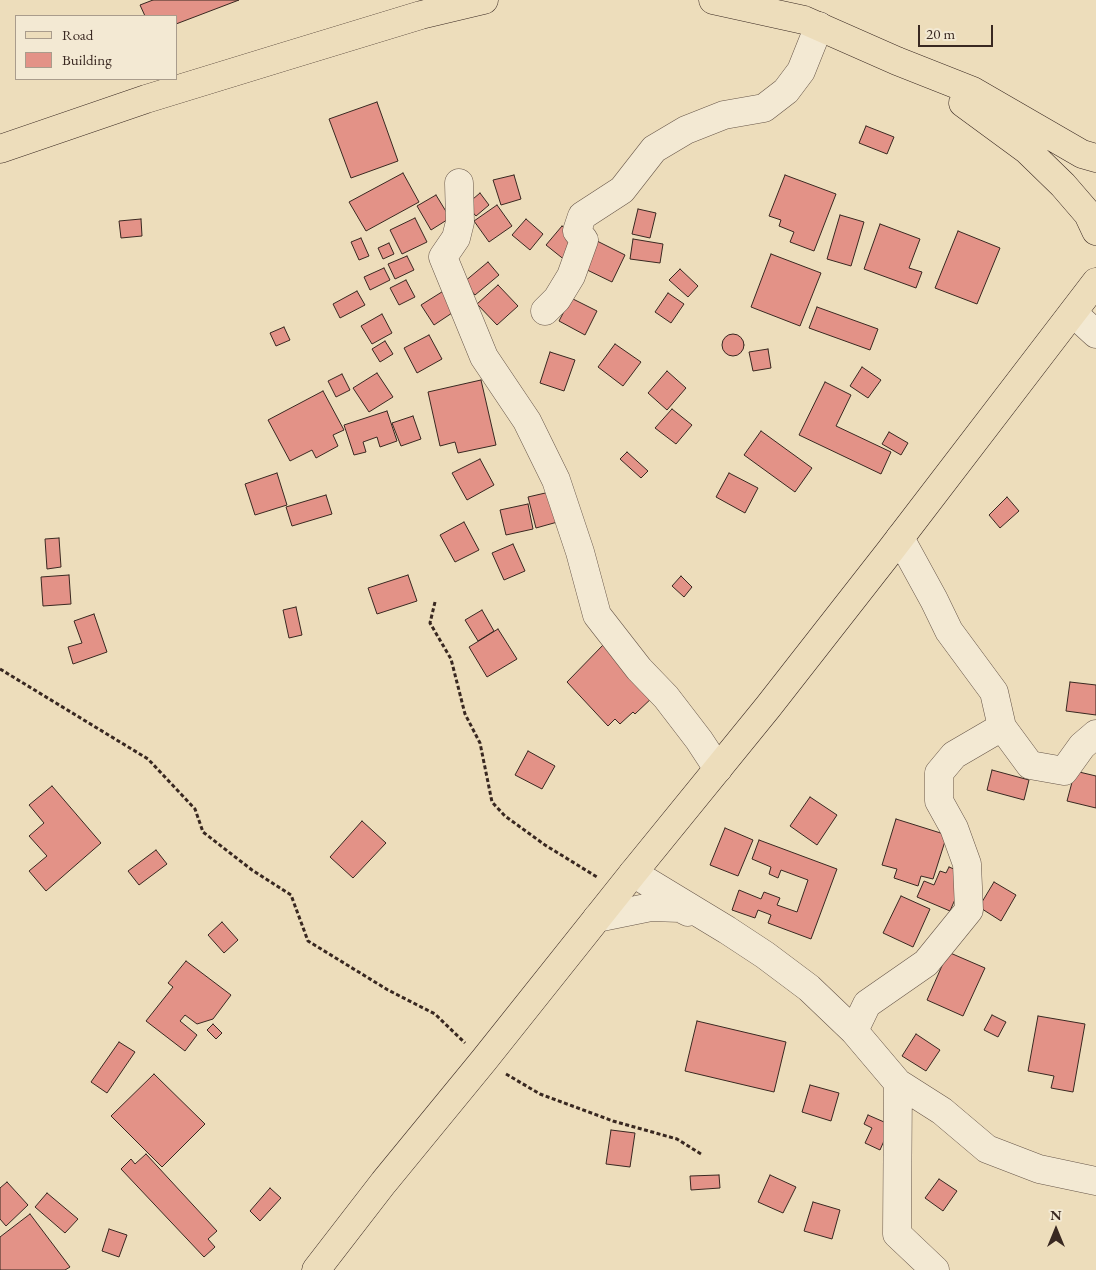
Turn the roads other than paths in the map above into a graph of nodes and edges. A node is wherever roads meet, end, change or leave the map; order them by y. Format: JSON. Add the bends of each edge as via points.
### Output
{"nodes":[{"id":1,"x":484,"y":0,"type":"edge"},
{"id":2,"x":713,"y":0,"type":"edge"},
{"id":3,"x":819,"y":26,"type":"junction"},
{"id":4,"x":935,"y":76,"type":"junction"},
{"id":5,"x":0,"y":150,"type":"edge"},
{"id":6,"x":1096,"y":158,"type":"edge"},
{"id":7,"x":459,"y":183,"type":"dead end"},
{"id":8,"x":1096,"y":230,"type":"edge"},
{"id":9,"x":1096,"y":282,"type":"edge"},
{"id":10,"x":545,"y":312,"type":"dead end"},
{"id":11,"x":1073,"y":313,"type":"junction"},
{"id":12,"x":1096,"y":334,"type":"edge"},
{"id":13,"x":900,"y":538,"type":"junction"},
{"id":14,"x":1002,"y":727,"type":"junction"},
{"id":15,"x":1096,"y":734,"type":"edge"},
{"id":16,"x":718,"y":769,"type":"junction"},
{"id":17,"x":626,"y":882,"type":"junction"},
{"id":18,"x":596,"y":918,"type":"junction"},
{"id":19,"x":727,"y":930,"type":"junction"},
{"id":20,"x":854,"y":1031,"type":"junction"},
{"id":21,"x":898,"y":1083,"type":"junction"},
{"id":22,"x":1096,"y":1180,"type":"edge"},
{"id":23,"x":316,"y":1270,"type":"edge"},
{"id":24,"x":935,"y":1270,"type":"edge"}],
"edges":[{"from":1,"to":5,"type":"main road","via":[[282,57]]},
{"from":2,"to":3,"type":"main road"},
{"from":3,"to":4,"type":"main road"},
{"from":3,"to":10,"type":"street","via":[[802,71],[786,91],[764,108],[724,115],[686,130],[654,149],[622,190],[582,216],[577,231],[584,240],[571,276]]},
{"from":4,"to":6,"type":"main road","via":[[973,91],[1082,154]]},
{"from":4,"to":8,"type":"main road","via":[[957,100],[1027,150],[1063,185],[1088,214]]},
{"from":7,"to":16,"type":"street","via":[[460,222],[456,238],[443,256],[484,356],[527,421],[556,480],[597,615],[666,697]]},
{"from":9,"to":11,"type":"main road"},
{"from":11,"to":12,"type":"street"},
{"from":11,"to":13,"type":"main road"},
{"from":13,"to":14,"type":"street","via":[[949,631],[994,692]]},
{"from":13,"to":16,"type":"main road"},
{"from":14,"to":15,"type":"street","via":[[1030,765],[1064,772],[1082,746]]},
{"from":14,"to":20,"type":"street","via":[[954,755],[939,773],[939,801],[954,828],[967,864],[969,910],[926,963],[867,1004]]},
{"from":16,"to":17,"type":"main road"},
{"from":17,"to":18,"type":"main road"},
{"from":17,"to":19,"type":"street"},
{"from":18,"to":19,"type":"street","via":[[651,907],[680,908]]},
{"from":18,"to":23,"type":"main road"},
{"from":19,"to":20,"type":"street","via":[[809,988]]},
{"from":20,"to":21,"type":"street"},
{"from":21,"to":22,"type":"street","via":[[942,1111],[987,1149],[1039,1169]]},
{"from":21,"to":24,"type":"street","via":[[897,1234]]}]}
